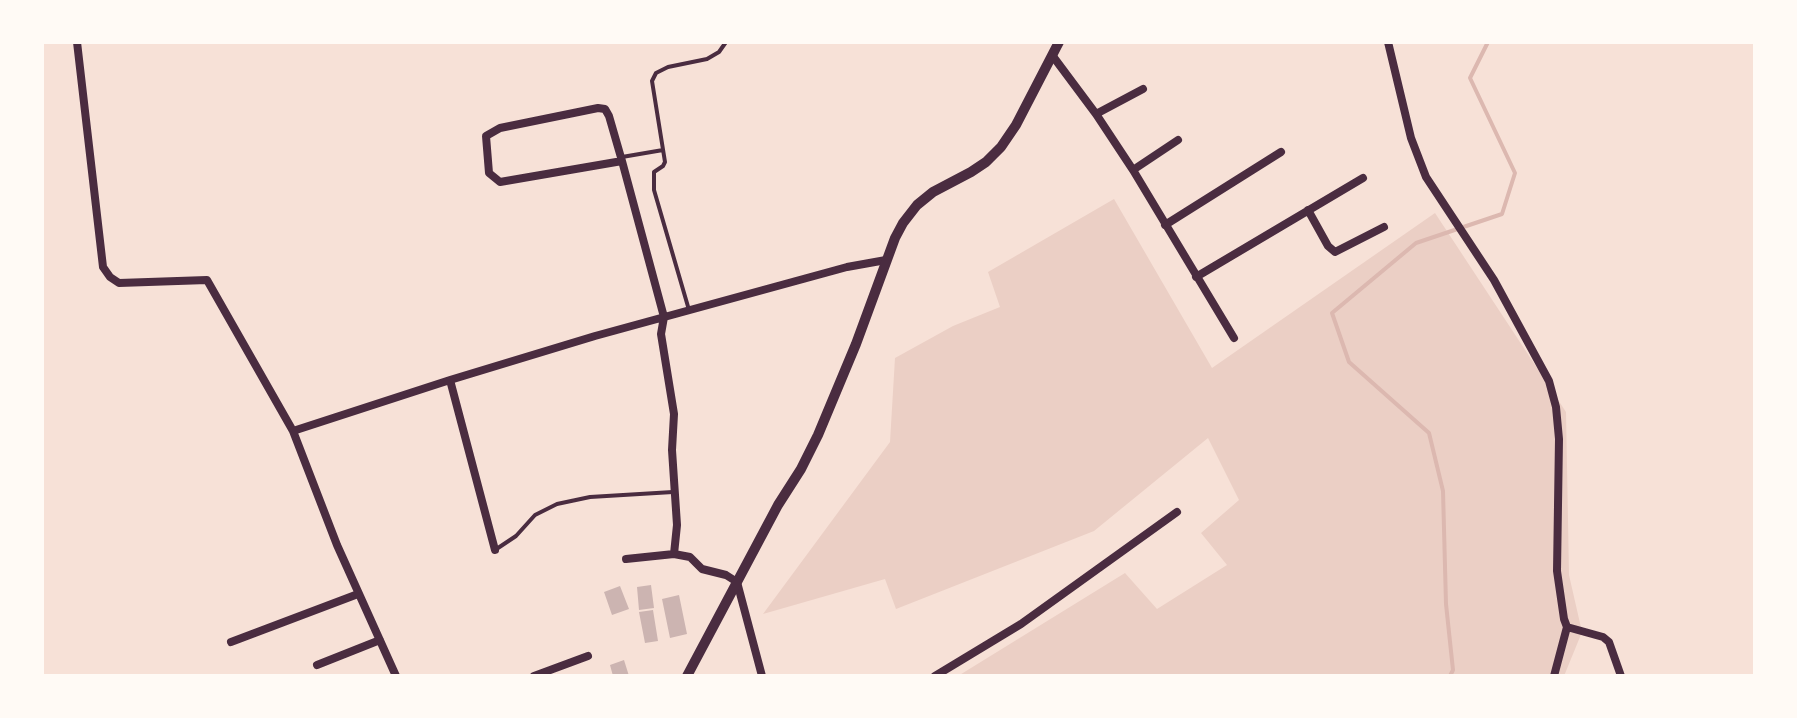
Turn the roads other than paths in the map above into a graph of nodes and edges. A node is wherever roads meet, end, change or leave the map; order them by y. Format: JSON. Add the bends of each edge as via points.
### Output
{"nodes":[{"id":1,"x":77,"y":42,"type":"edge"},
{"id":2,"x":726,"y":42,"type":"edge"},
{"id":3,"x":1059,"y":42,"type":"edge"},
{"id":4,"x":1388,"y":42,"type":"edge"},
{"id":5,"x":1052,"y":55,"type":"junction"},
{"id":6,"x":1143,"y":89,"type":"dead end"},
{"id":7,"x":1096,"y":114,"type":"junction"},
{"id":8,"x":1178,"y":140,"type":"dead end"},
{"id":9,"x":663,"y":150,"type":"junction"},
{"id":10,"x":1281,"y":152,"type":"dead end"},
{"id":11,"x":622,"y":159,"type":"junction"},
{"id":12,"x":1133,"y":170,"type":"junction"},
{"id":13,"x":1363,"y":178,"type":"dead end"},
{"id":14,"x":1308,"y":210,"type":"junction"},
{"id":15,"x":1165,"y":225,"type":"junction"},
{"id":16,"x":1384,"y":227,"type":"dead end"},
{"id":17,"x":886,"y":260,"type":"junction"},
{"id":18,"x":1196,"y":277,"type":"junction"},
{"id":19,"x":689,"y":310,"type":"junction"},
{"id":20,"x":664,"y":317,"type":"junction"},
{"id":21,"x":1234,"y":338,"type":"dead end"},
{"id":22,"x":450,"y":380,"type":"junction"},
{"id":23,"x":293,"y":431,"type":"junction"},
{"id":24,"x":675,"y":492,"type":"junction"},
{"id":25,"x":1177,"y":512,"type":"dead end"},
{"id":26,"x":495,"y":550,"type":"joint"},
{"id":27,"x":674,"y":554,"type":"junction"},
{"id":28,"x":626,"y":559,"type":"dead end"},
{"id":29,"x":737,"y":582,"type":"junction"},
{"id":30,"x":358,"y":594,"type":"junction"},
{"id":31,"x":1567,"y":627,"type":"junction"},
{"id":32,"x":380,"y":640,"type":"junction"},
{"id":33,"x":231,"y":642,"type":"dead end"},
{"id":34,"x":588,"y":656,"type":"dead end"},
{"id":35,"x":317,"y":665,"type":"dead end"},
{"id":36,"x":396,"y":676,"type":"edge"},
{"id":37,"x":534,"y":676,"type":"edge"},
{"id":38,"x":687,"y":676,"type":"edge"},
{"id":39,"x":762,"y":676,"type":"edge"},
{"id":40,"x":935,"y":676,"type":"edge"},
{"id":41,"x":1554,"y":676,"type":"edge"},
{"id":42,"x":1621,"y":676,"type":"edge"}],
"edges":[{"from":1,"to":23,"type":"street","via":[[103,267],[119,283],[207,280]]},
{"from":2,"to":9,"type":"lane","via":[[707,59],[656,73],[652,81]]},
{"from":3,"to":5,"type":"street"},
{"from":4,"to":31,"type":"street","via":[[1426,177],[1494,280],[1549,381],[1559,439],[1557,571]]},
{"from":5,"to":7,"type":"street"},
{"from":5,"to":17,"type":"street","via":[[1001,147],[917,205]]},
{"from":6,"to":7,"type":"street"},
{"from":7,"to":12,"type":"street"},
{"from":8,"to":12,"type":"street"},
{"from":9,"to":11,"type":"lane"},
{"from":9,"to":19,"type":"lane","via":[[654,190]]},
{"from":10,"to":15,"type":"street"},
{"from":11,"to":11,"type":"street","via":[[500,182],[489,173],[486,136],[500,128],[603,108]]},
{"from":11,"to":20,"type":"street"},
{"from":12,"to":15,"type":"street"},
{"from":13,"to":14,"type":"street"},
{"from":14,"to":16,"type":"street","via":[[1335,252]]},
{"from":14,"to":18,"type":"street"},
{"from":15,"to":18,"type":"street"},
{"from":17,"to":19,"type":"street"},
{"from":17,"to":29,"type":"street","via":[[818,435]]},
{"from":18,"to":21,"type":"street"},
{"from":19,"to":20,"type":"street"},
{"from":20,"to":22,"type":"street"},
{"from":20,"to":24,"type":"street","via":[[661,334],[674,414]]},
{"from":22,"to":23,"type":"street"},
{"from":22,"to":26,"type":"street"},
{"from":23,"to":30,"type":"street"},
{"from":24,"to":26,"type":"lane","via":[[557,504],[535,515]]},
{"from":24,"to":27,"type":"street"},
{"from":25,"to":40,"type":"street","via":[[1021,624]]},
{"from":27,"to":28,"type":"street"},
{"from":27,"to":29,"type":"street"},
{"from":29,"to":38,"type":"street"},
{"from":29,"to":39,"type":"street"},
{"from":30,"to":32,"type":"street"},
{"from":30,"to":33,"type":"street"},
{"from":31,"to":41,"type":"street"},
{"from":31,"to":42,"type":"street","via":[[1609,642]]},
{"from":32,"to":35,"type":"street"},
{"from":32,"to":36,"type":"street"},
{"from":34,"to":37,"type":"street"}]}
